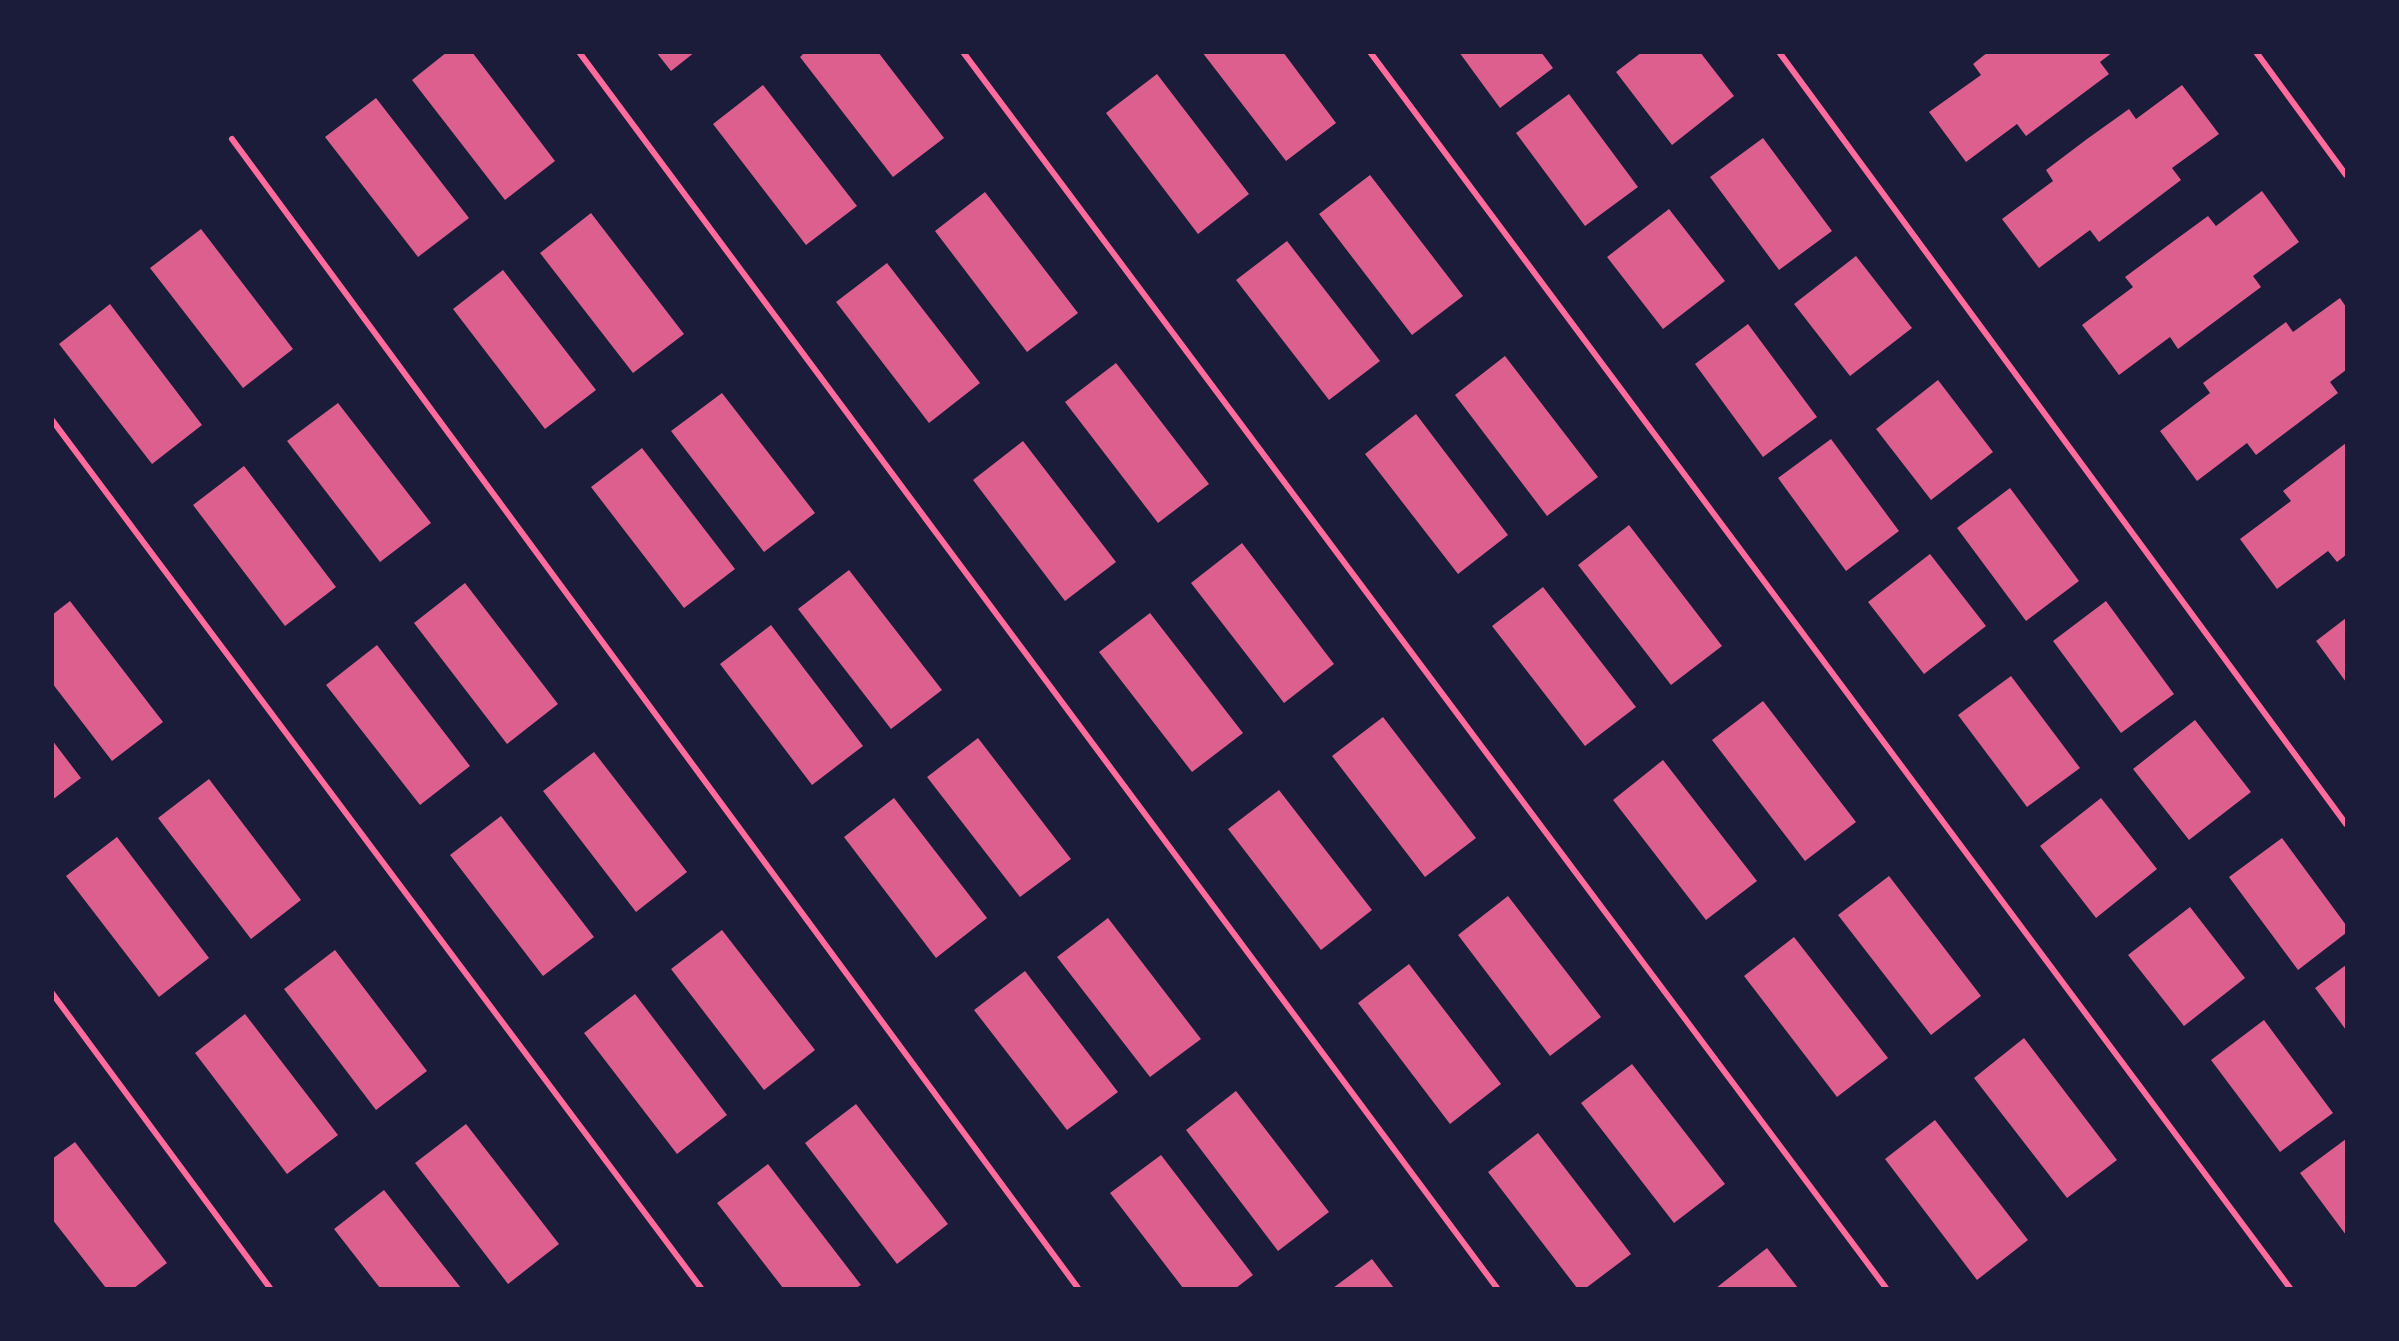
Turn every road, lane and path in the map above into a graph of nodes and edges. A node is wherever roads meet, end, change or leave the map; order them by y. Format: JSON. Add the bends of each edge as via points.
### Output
{"nodes":[{"id":1,"x":579,"y":52,"type":"edge"},
{"id":2,"x":963,"y":52,"type":"edge"},
{"id":3,"x":1370,"y":52,"type":"edge"},
{"id":4,"x":1779,"y":52,"type":"edge"},
{"id":5,"x":2256,"y":52,"type":"edge"},
{"id":6,"x":232,"y":140,"type":"dead end"},
{"id":7,"x":2346,"y":175,"type":"edge"},
{"id":8,"x":52,"y":420,"type":"edge"},
{"id":9,"x":2346,"y":824,"type":"edge"},
{"id":10,"x":52,"y":993,"type":"edge"},
{"id":11,"x":270,"y":1288,"type":"edge"},
{"id":12,"x":701,"y":1288,"type":"edge"},
{"id":13,"x":1078,"y":1288,"type":"edge"},
{"id":14,"x":1497,"y":1288,"type":"edge"},
{"id":15,"x":1886,"y":1288,"type":"edge"},
{"id":16,"x":2290,"y":1288,"type":"edge"}],
"edges":[{"from":1,"to":14,"type":"street"},
{"from":2,"to":15,"type":"street"},
{"from":3,"to":16,"type":"street"},
{"from":4,"to":9,"type":"street"},
{"from":5,"to":7,"type":"street"},
{"from":6,"to":13,"type":"street"},
{"from":8,"to":12,"type":"street"},
{"from":10,"to":11,"type":"street"}]}
